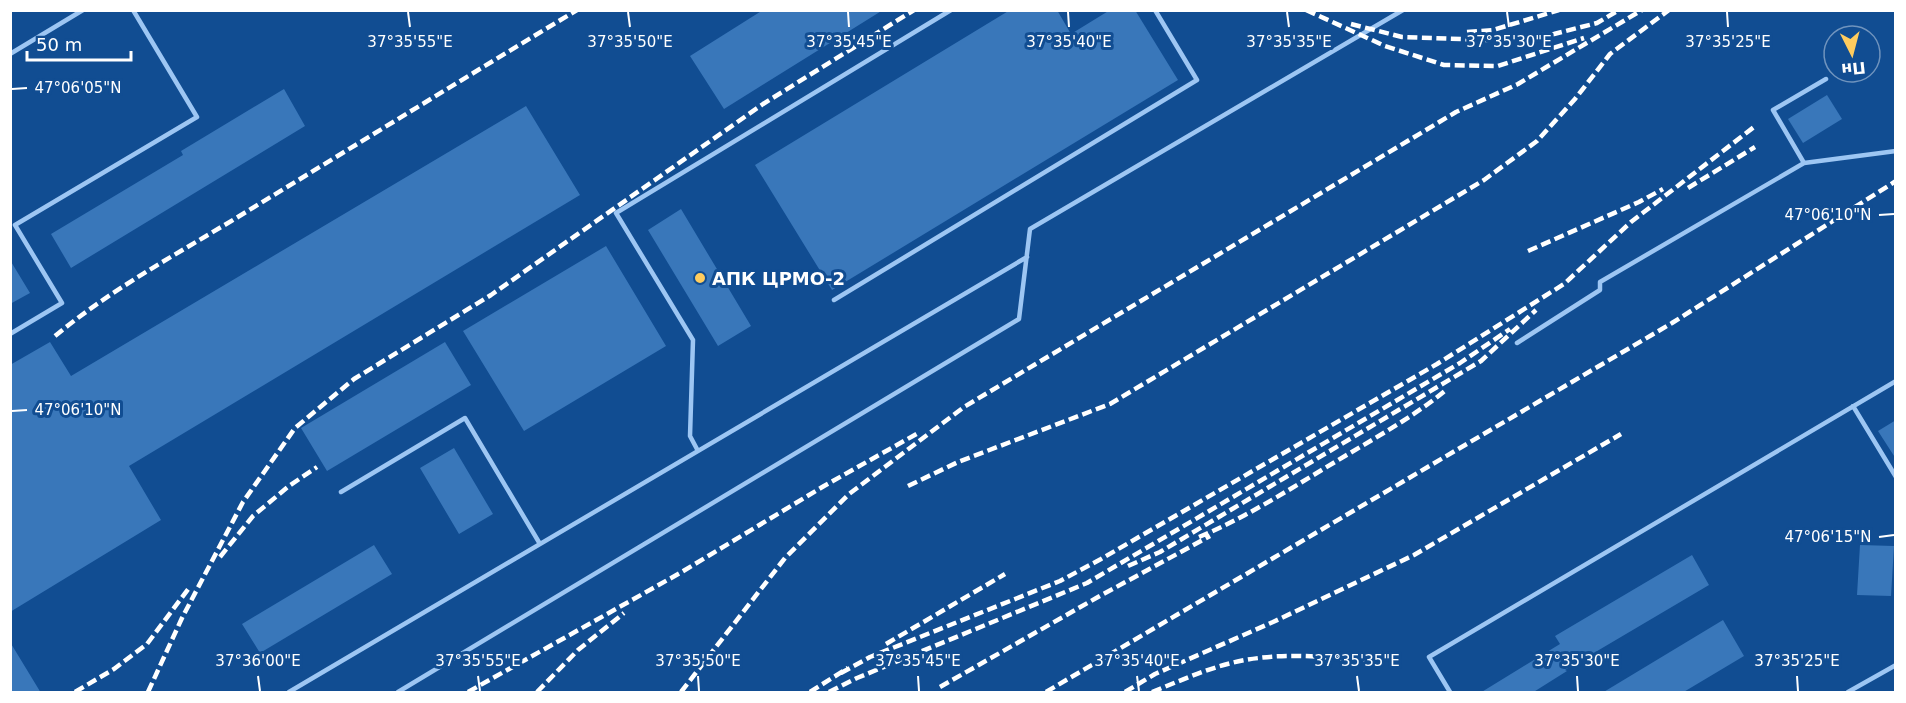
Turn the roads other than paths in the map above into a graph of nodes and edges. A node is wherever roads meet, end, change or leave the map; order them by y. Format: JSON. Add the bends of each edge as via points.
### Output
{"nodes":[{"id":1,"x":83,"y":10,"type":"edge"},
{"id":2,"x":133,"y":10,"type":"edge"},
{"id":3,"x":951,"y":10,"type":"edge"},
{"id":4,"x":1155,"y":10,"type":"edge"},
{"id":5,"x":1403,"y":10,"type":"edge"},
{"id":6,"x":10,"y":54,"type":"edge"},
{"id":7,"x":1822,"y":81,"type":"edge"},
{"id":8,"x":1896,"y":151,"type":"edge"},
{"id":9,"x":1804,"y":163,"type":"junction"},
{"id":10,"x":1027,"y":257,"type":"junction"},
{"id":11,"x":834,"y":300,"type":"dead end"},
{"id":12,"x":10,"y":334,"type":"edge"},
{"id":13,"x":1516,"y":343,"type":"dead end"},
{"id":14,"x":1896,"y":381,"type":"edge"},
{"id":15,"x":1853,"y":406,"type":"junction"},
{"id":16,"x":698,"y":451,"type":"junction"},
{"id":17,"x":1896,"y":477,"type":"edge"},
{"id":18,"x":341,"y":492,"type":"dead end"},
{"id":19,"x":540,"y":544,"type":"junction"},
{"id":20,"x":1896,"y":665,"type":"edge"},
{"id":21,"x":289,"y":693,"type":"edge"},
{"id":22,"x":398,"y":693,"type":"edge"},
{"id":23,"x":1450,"y":693,"type":"edge"},
{"id":24,"x":1848,"y":693,"type":"edge"}],
"edges":[{"from":1,"to":6,"type":"lane"},
{"from":2,"to":12,"type":"lane","via":[[197,117],[15,225],[62,303]]},
{"from":3,"to":16,"type":"lane","via":[[616,213],[693,340],[690,436]]},
{"from":4,"to":11,"type":"lane","via":[[1197,80]]},
{"from":5,"to":10,"type":"lane","via":[[1030,230]]},
{"from":7,"to":9,"type":"lane","via":[[1773,110]]},
{"from":8,"to":9,"type":"lane"},
{"from":9,"to":13,"type":"lane","via":[[1600,282],[1600,290]]},
{"from":10,"to":16,"type":"lane"},
{"from":10,"to":22,"type":"lane","via":[[1019,320]]},
{"from":14,"to":15,"type":"lane"},
{"from":15,"to":17,"type":"lane"},
{"from":15,"to":23,"type":"lane","via":[[1429,657]]},
{"from":16,"to":19,"type":"lane"},
{"from":18,"to":19,"type":"lane","via":[[465,418]]},
{"from":19,"to":21,"type":"lane"},
{"from":20,"to":24,"type":"lane"}]}
